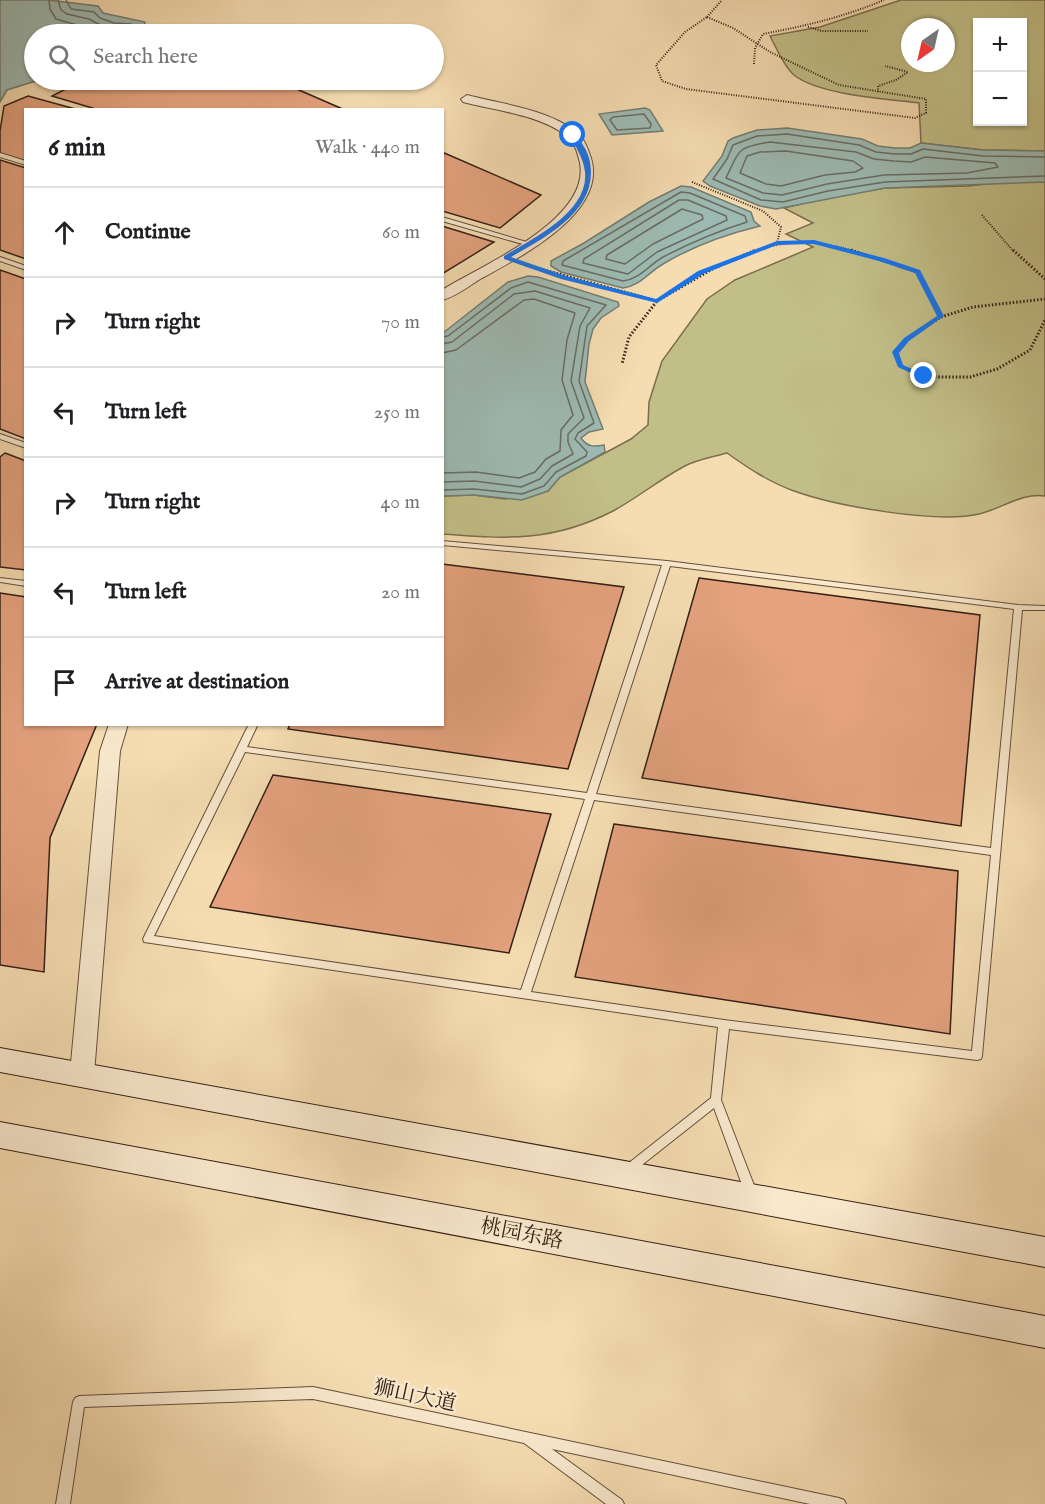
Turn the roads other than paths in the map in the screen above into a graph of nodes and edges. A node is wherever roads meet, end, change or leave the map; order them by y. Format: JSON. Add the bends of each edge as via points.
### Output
{"nodes":[{"id":1,"x":466,"y":99,"type":"dead end"},
{"id":2,"x":0,"y":155,"type":"edge"},
{"id":3,"x":24,"y":163,"type":"edge"},
{"id":4,"x":444,"y":220,"type":"edge"},
{"id":5,"x":528,"y":244,"type":"junction"},
{"id":6,"x":0,"y":259,"type":"edge"},
{"id":7,"x":24,"y":267,"type":"edge"},
{"id":8,"x":444,"y":294,"type":"edge"},
{"id":9,"x":0,"y":436,"type":"edge"},
{"id":10,"x":24,"y":445,"type":"edge"},
{"id":11,"x":444,"y":543,"type":"edge"},
{"id":12,"x":667,"y":563,"type":"junction"},
{"id":13,"x":0,"y":580,"type":"edge"},
{"id":14,"x":24,"y":584,"type":"edge"},
{"id":15,"x":1018,"y":607,"type":"junction"},
{"id":16,"x":1045,"y":608,"type":"edge"},
{"id":17,"x":118,"y":726,"type":"edge"},
{"id":18,"x":253,"y":726,"type":"edge"},
{"id":19,"x":242,"y":749,"type":"junction"},
{"id":20,"x":590,"y":795,"type":"junction"},
{"id":21,"x":995,"y":852,"type":"junction"},
{"id":22,"x":525,"y":995,"type":"junction"},
{"id":23,"x":723,"y":1024,"type":"junction"},
{"id":24,"x":0,"y":1060,"type":"edge"},
{"id":25,"x":82,"y":1074,"type":"junction"},
{"id":26,"x":716,"y":1100,"type":"junction"},
{"id":27,"x":0,"y":1135,"type":"edge"},
{"id":28,"x":623,"y":1174,"type":"junction"},
{"id":29,"x":753,"y":1198,"type":"junction"},
{"id":30,"x":1045,"y":1252,"type":"edge"},
{"id":31,"x":1045,"y":1332,"type":"edge"},
{"id":32,"x":527,"y":1438,"type":"junction"},
{"id":33,"x":63,"y":1504,"type":"edge"},
{"id":34,"x":617,"y":1504,"type":"edge"},
{"id":35,"x":839,"y":1504,"type":"edge"}],
"edges":[{"from":1,"to":5,"type":"street","via":[[539,118],[573,135],[585,156],[589,176],[585,192],[573,211],[554,229]]},
{"from":2,"to":3,"type":"lane"},
{"from":4,"to":5,"type":"lane"},
{"from":5,"to":8,"type":"street"},
{"from":6,"to":7,"type":"lane"},
{"from":9,"to":10,"type":"lane"},
{"from":11,"to":12,"type":"lane"},
{"from":12,"to":15,"type":"lane"},
{"from":12,"to":20,"type":"lane"},
{"from":13,"to":14,"type":"lane"},
{"from":15,"to":16,"type":"lane"},
{"from":15,"to":21,"type":"lane"},
{"from":17,"to":25,"type":"street","via":[[110,751]]},
{"from":18,"to":19,"type":"lane"},
{"from":19,"to":20,"type":"lane"},
{"from":19,"to":22,"type":"lane","via":[[148,939]]},
{"from":20,"to":21,"type":"lane"},
{"from":20,"to":22,"type":"lane"},
{"from":21,"to":23,"type":"lane","via":[[976,1056]]},
{"from":22,"to":23,"type":"lane"},
{"from":23,"to":26,"type":"lane"},
{"from":24,"to":25,"type":"main road"},
{"from":25,"to":28,"type":"main road"},
{"from":26,"to":28,"type":"lane"},
{"from":26,"to":29,"type":"lane"},
{"from":27,"to":31,"type":"main road","name":"桃园东路"},
{"from":28,"to":29,"type":"main road"},
{"from":29,"to":30,"type":"main road"},
{"from":32,"to":33,"type":"lane","name":"狮山大道","via":[[313,1393],[79,1402]]},
{"from":32,"to":34,"type":"lane"},
{"from":32,"to":35,"type":"lane","name":"狮山大道"}]}
